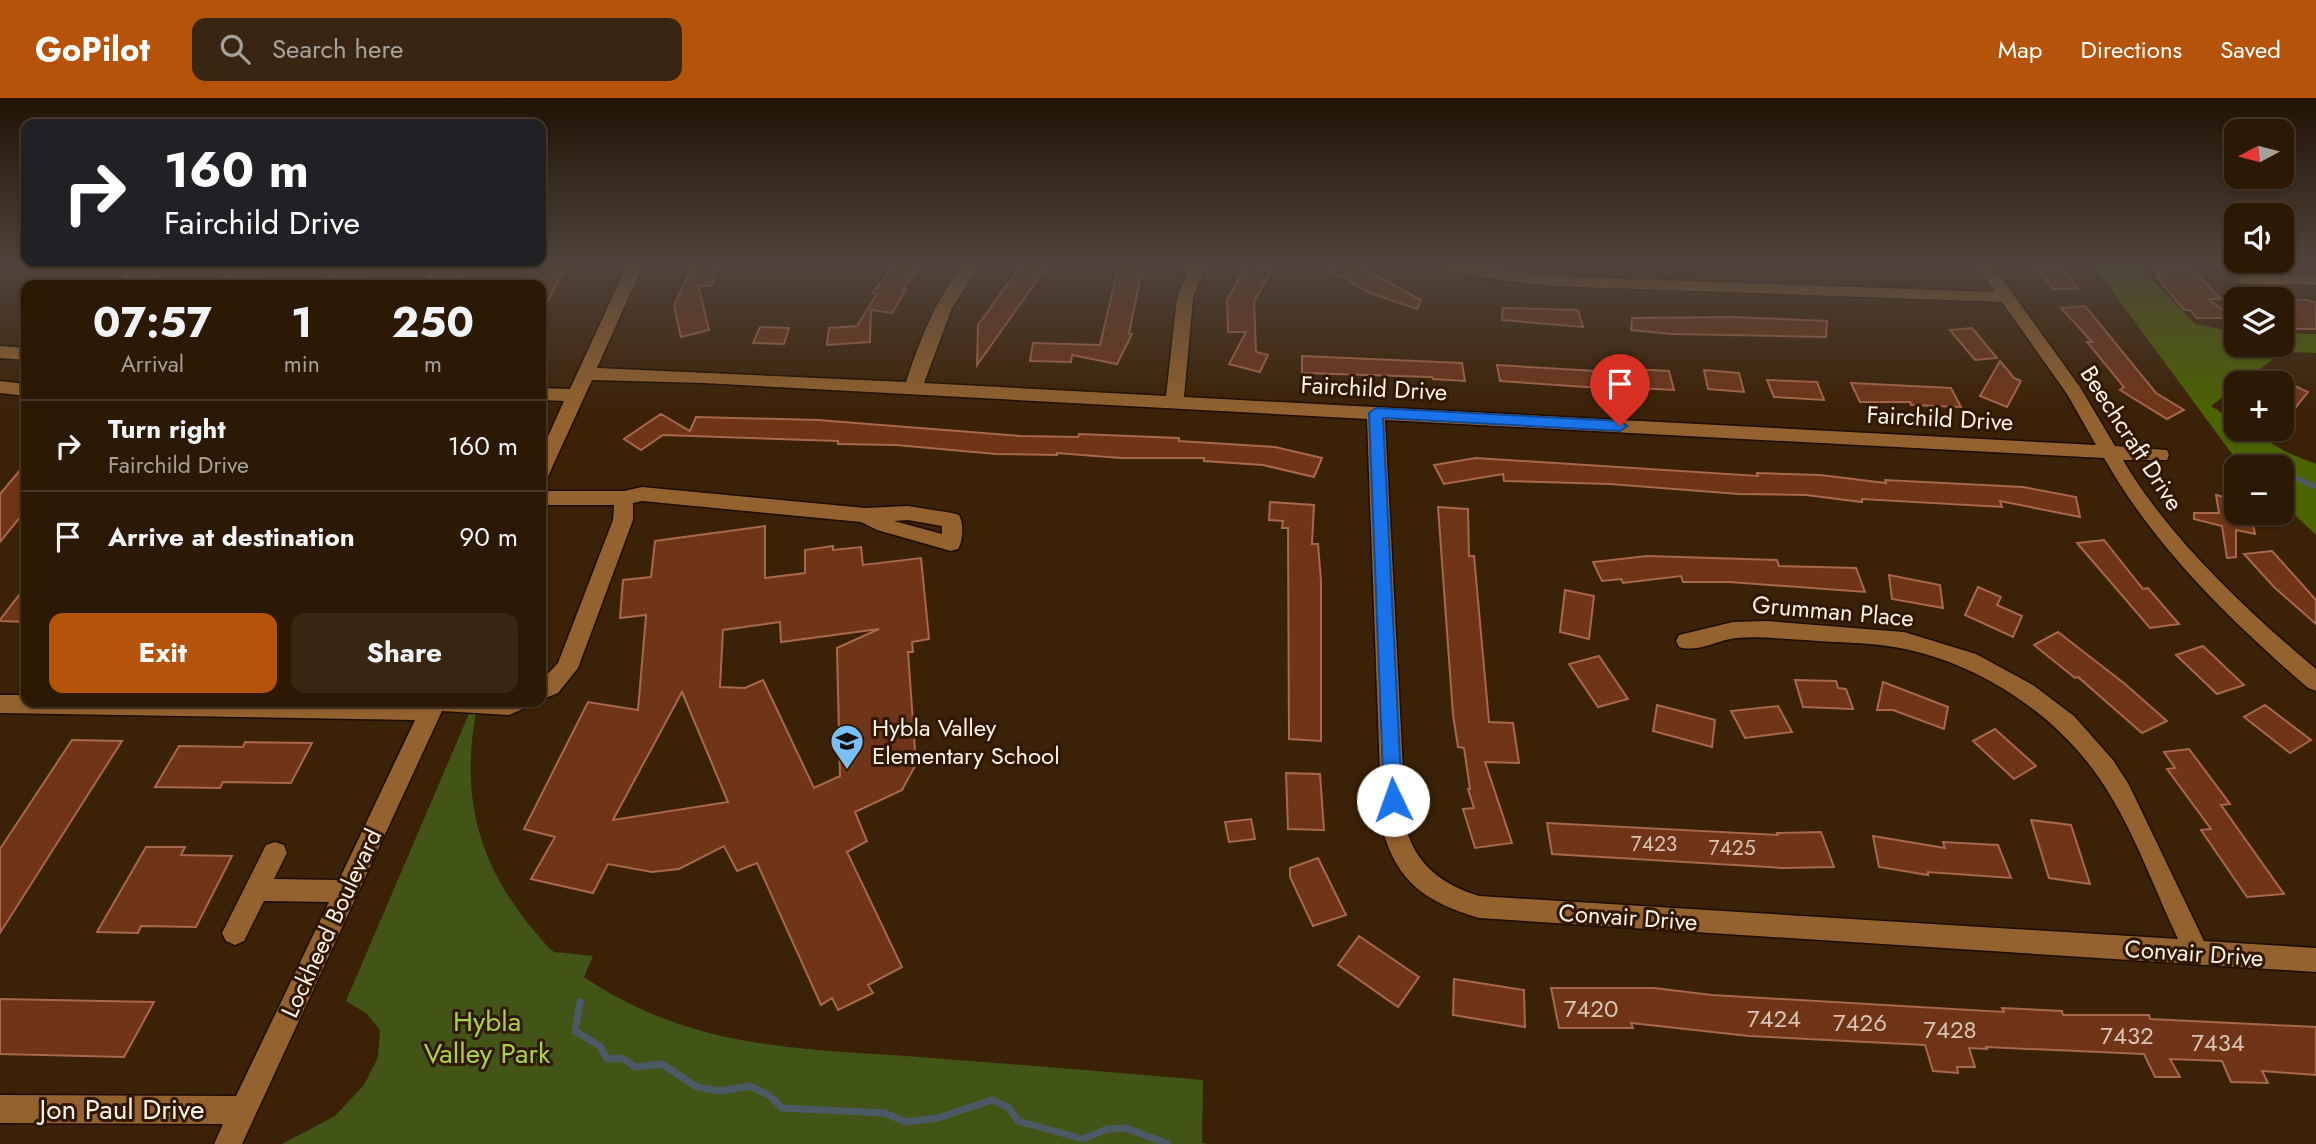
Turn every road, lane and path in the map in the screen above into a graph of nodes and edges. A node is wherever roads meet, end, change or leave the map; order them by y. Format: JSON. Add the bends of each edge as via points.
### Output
{"nodes":[{"id":1,"x":613,"y":314,"type":"edge"},
{"id":2,"x":941,"y":314,"type":"edge"},
{"id":3,"x":1183,"y":314,"type":"edge"},
{"id":4,"x":2018,"y":314,"type":"edge"},
{"id":5,"x":0,"y":352,"type":"edge"},
{"id":6,"x":21,"y":354,"type":"edge"},
{"id":7,"x":586,"y":374,"type":"junction"},
{"id":8,"x":0,"y":387,"type":"edge"},
{"id":9,"x":913,"y":388,"type":"junction"},
{"id":10,"x":21,"y":389,"type":"edge"},
{"id":11,"x":546,"y":394,"type":"edge"},
{"id":12,"x":576,"y":395,"type":"junction"},
{"id":13,"x":1174,"y":402,"type":"junction"},
{"id":14,"x":1376,"y":413,"type":"junction"},
{"id":15,"x":548,"y":442,"type":"edge"},
{"id":16,"x":2109,"y":452,"type":"junction"},
{"id":17,"x":2160,"y":455,"type":"dead end"},
{"id":18,"x":546,"y":498,"type":"edge"},
{"id":19,"x":624,"y":498,"type":"junction"},
{"id":20,"x":865,"y":515,"type":"dead end"},
{"id":21,"x":1688,"y":641,"type":"dead end"},
{"id":22,"x":2316,"y":682,"type":"edge"},
{"id":23,"x":546,"y":689,"type":"edge"},
{"id":24,"x":0,"y":704,"type":"edge"},
{"id":25,"x":21,"y":704,"type":"edge"},
{"id":26,"x":433,"y":707,"type":"edge"},
{"id":27,"x":275,"y":853,"type":"dead end"},
{"id":28,"x":256,"y":890,"type":"junction"},
{"id":29,"x":346,"y":891,"type":"junction"},
{"id":30,"x":235,"y":933,"type":"dead end"},
{"id":31,"x":2197,"y":953,"type":"junction"},
{"id":32,"x":2316,"y":960,"type":"edge"},
{"id":33,"x":0,"y":1109,"type":"edge"},
{"id":34,"x":244,"y":1110,"type":"junction"},
{"id":35,"x":229,"y":1144,"type":"edge"}],
"edges":[{"from":1,"to":7,"type":"street"},
{"from":2,"to":9,"type":"street"},
{"from":3,"to":13,"type":"street"},
{"from":4,"to":16,"type":"street","name":"Beechcraft Drive","via":[[2074,391]]},
{"from":5,"to":6,"type":"street"},
{"from":7,"to":9,"type":"street","name":"Fairchild Drive"},
{"from":7,"to":12,"type":"street"},
{"from":8,"to":10,"type":"street"},
{"from":9,"to":13,"type":"street","name":"Fairchild Drive"},
{"from":11,"to":12,"type":"street"},
{"from":12,"to":15,"type":"street"},
{"from":13,"to":14,"type":"street","name":"Fairchild Drive"},
{"from":14,"to":16,"type":"street","name":"Fairchild Drive"},
{"from":14,"to":31,"type":"street","name":"Convair Drive","via":[[1394,828],[1403,857],[1432,889],[1479,907]]},
{"from":16,"to":17,"type":"street","name":"Fairchild Drive"},
{"from":16,"to":22,"type":"street","name":"Beechcraft Drive","via":[[2168,537],[2259,633]]},
{"from":18,"to":19,"type":"street"},
{"from":19,"to":20,"type":"street","via":[[642,494]]},
{"from":19,"to":23,"type":"street","via":[[624,520],[567,668]]},
{"from":21,"to":31,"type":"street","name":"Grumman Place","via":[[1733,630],[1766,629],[1904,640],[1968,660],[2025,691],[2066,723],[2105,766]]},
{"from":24,"to":25,"type":"street"},
{"from":26,"to":29,"type":"street","name":"Lockheed Boulevard"},
{"from":27,"to":28,"type":"street"},
{"from":28,"to":29,"type":"street"},
{"from":28,"to":30,"type":"street"},
{"from":29,"to":34,"type":"street","name":"Lockheed Boulevard"},
{"from":31,"to":32,"type":"street","name":"Convair Drive"},
{"from":33,"to":34,"type":"street","name":"Jon Paul Drive"},
{"from":34,"to":35,"type":"street","name":"Lockheed Boulevard"}]}
